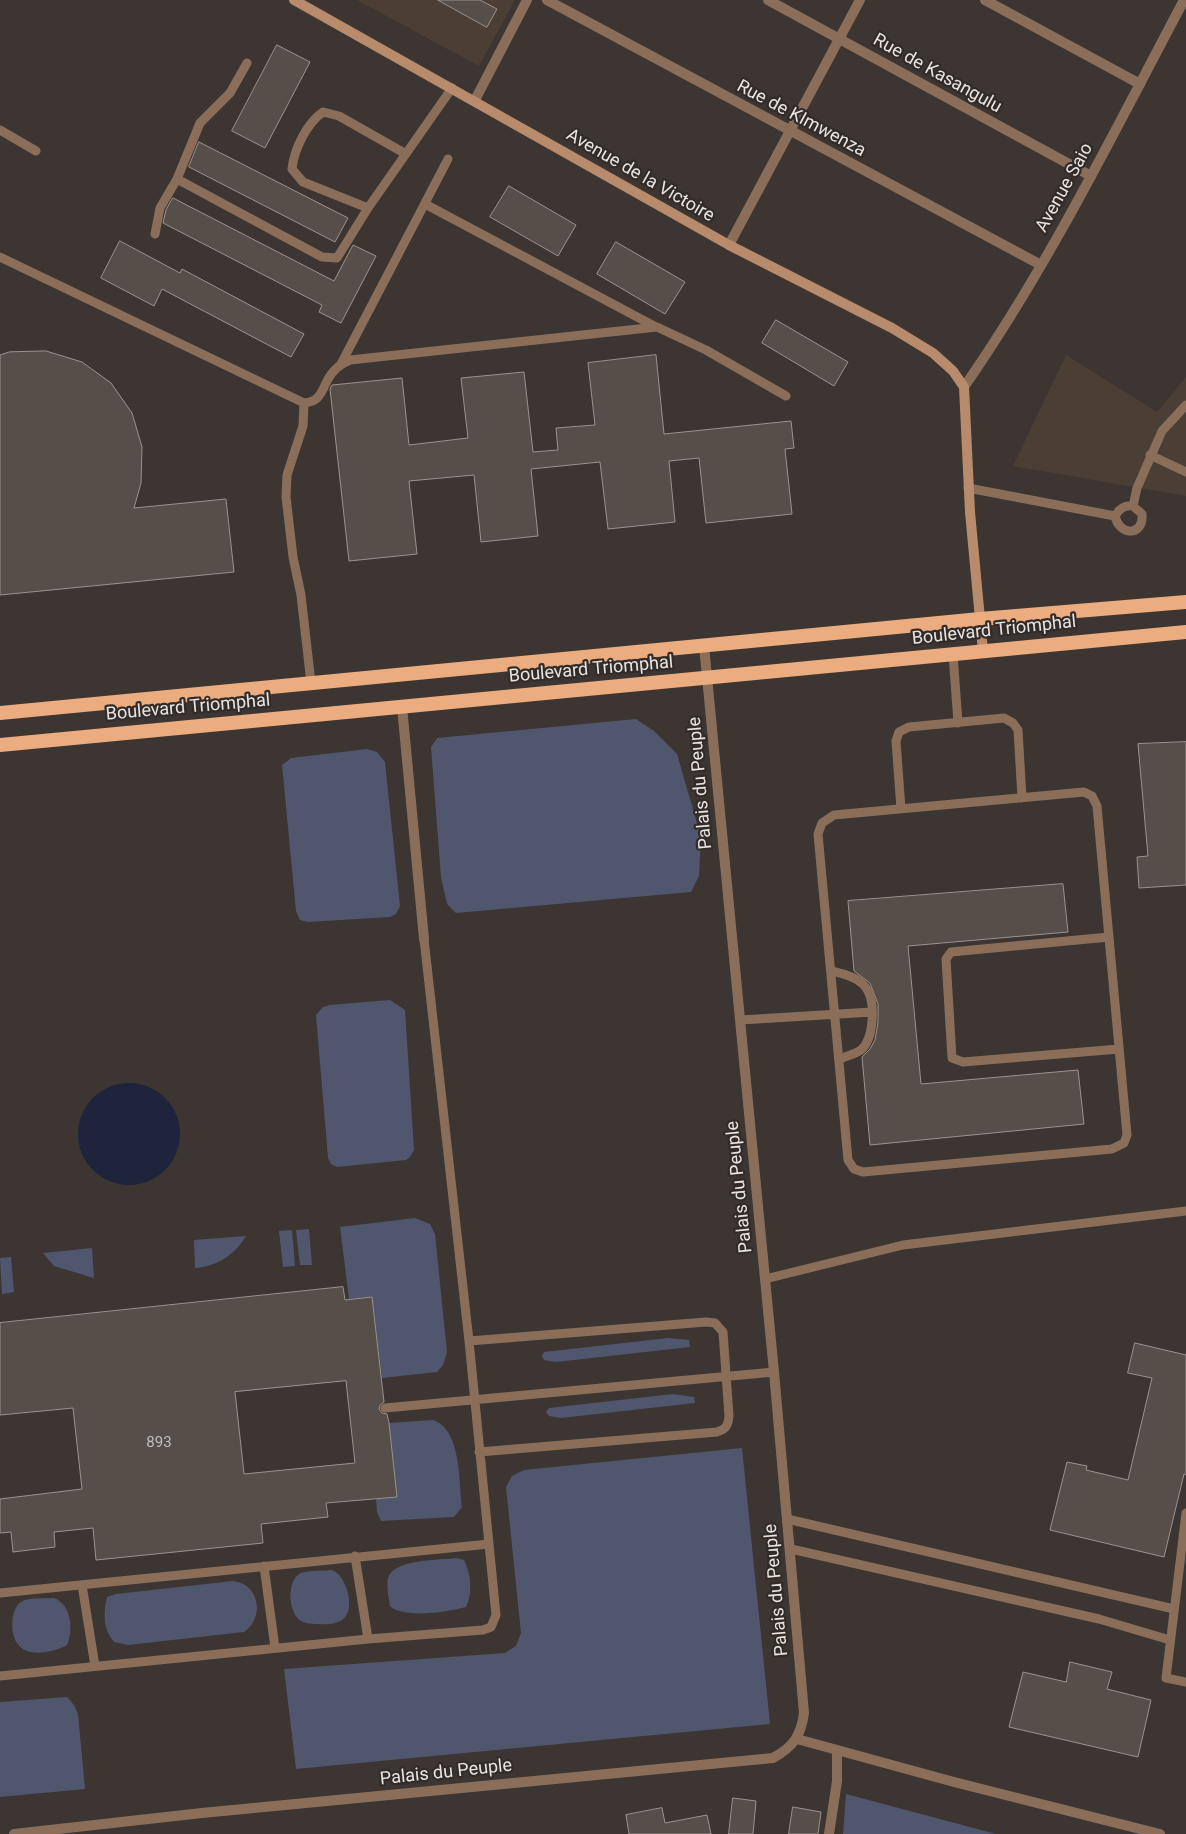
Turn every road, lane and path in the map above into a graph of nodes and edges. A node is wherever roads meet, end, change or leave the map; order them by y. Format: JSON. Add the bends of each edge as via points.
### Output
{"nodes":[{"id":1,"x":294,"y":0,"type":"edge"},
{"id":2,"x":527,"y":0,"type":"edge"},
{"id":3,"x":547,"y":0,"type":"edge"},
{"id":4,"x":768,"y":0,"type":"edge"},
{"id":5,"x":860,"y":0,"type":"edge"},
{"id":6,"x":985,"y":0,"type":"edge"},
{"id":7,"x":1184,"y":0,"type":"edge"},
{"id":8,"x":839,"y":39,"type":"junction"},
{"id":9,"x":247,"y":63,"type":"dead end"},
{"id":10,"x":1140,"y":84,"type":"junction"},
{"id":11,"x":452,"y":88,"type":"junction"},
{"id":12,"x":475,"y":100,"type":"junction"},
{"id":13,"x":0,"y":130,"type":"edge"},
{"id":14,"x":790,"y":131,"type":"junction"},
{"id":15,"x":36,"y":151,"type":"dead end"},
{"id":16,"x":406,"y":154,"type":"junction"},
{"id":17,"x":448,"y":159,"type":"dead end"},
{"id":18,"x":1091,"y":176,"type":"junction"},
{"id":19,"x":177,"y":179,"type":"junction"},
{"id":20,"x":425,"y":204,"type":"junction"},
{"id":21,"x":368,"y":208,"type":"junction"},
{"id":22,"x":155,"y":234,"type":"dead end"},
{"id":23,"x":729,"y":245,"type":"junction"},
{"id":24,"x":0,"y":257,"type":"edge"},
{"id":25,"x":1041,"y":265,"type":"junction"},
{"id":26,"x":657,"y":328,"type":"junction"},
{"id":27,"x":341,"y":364,"type":"junction"},
{"id":28,"x":964,"y":387,"type":"junction"},
{"id":29,"x":786,"y":396,"type":"dead end"},
{"id":30,"x":304,"y":403,"type":"junction"},
{"id":31,"x":1186,"y":405,"type":"edge"},
{"id":32,"x":1150,"y":455,"type":"junction"},
{"id":33,"x":1186,"y":472,"type":"edge"},
{"id":34,"x":968,"y":488,"type":"junction"},
{"id":35,"x":1130,"y":506,"type":"junction"},
{"id":36,"x":1115,"y":516,"type":"junction"},
{"id":37,"x":1186,"y":602,"type":"edge"},
{"id":38,"x":980,"y":619,"type":"junction"},
{"id":39,"x":1186,"y":632,"type":"edge"},
{"id":40,"x":704,"y":646,"type":"junction"},
{"id":41,"x":983,"y":651,"type":"junction"},
{"id":42,"x":953,"y":654,"type":"junction"},
{"id":43,"x":708,"y":678,"type":"junction"},
{"id":44,"x":310,"y":683,"type":"junction"},
{"id":45,"x":402,"y":707,"type":"junction"},
{"id":46,"x":0,"y":713,"type":"edge"},
{"id":47,"x":958,"y":723,"type":"junction"},
{"id":48,"x":0,"y":745,"type":"edge"},
{"id":49,"x":1022,"y":798,"type":"junction"},
{"id":50,"x":901,"y":809,"type":"junction"},
{"id":51,"x":1108,"y":937,"type":"junction"},
{"id":52,"x":424,"y":939,"type":"joint"},
{"id":53,"x":832,"y":971,"type":"junction"},
{"id":54,"x":872,"y":1012,"type":"junction"},
{"id":55,"x":836,"y":1014,"type":"junction"},
{"id":56,"x":740,"y":1020,"type":"junction"},
{"id":57,"x":1119,"y":1049,"type":"junction"},
{"id":58,"x":840,"y":1059,"type":"junction"},
{"id":59,"x":1186,"y":1211,"type":"edge"},
{"id":60,"x":765,"y":1278,"type":"junction"},
{"id":61,"x":469,"y":1341,"type":"junction"},
{"id":62,"x":774,"y":1372,"type":"junction"},
{"id":63,"x":726,"y":1377,"type":"junction"},
{"id":64,"x":475,"y":1400,"type":"junction"},
{"id":65,"x":385,"y":1408,"type":"dead end"},
{"id":66,"x":479,"y":1452,"type":"junction"},
{"id":67,"x":1186,"y":1513,"type":"edge"},
{"id":68,"x":787,"y":1519,"type":"junction"},
{"id":69,"x":489,"y":1544,"type":"junction"},
{"id":70,"x":791,"y":1549,"type":"junction"},
{"id":71,"x":355,"y":1556,"type":"junction"},
{"id":72,"x":264,"y":1566,"type":"junction"},
{"id":73,"x":1182,"y":1571,"type":"edge"},
{"id":74,"x":82,"y":1585,"type":"junction"},
{"id":75,"x":0,"y":1593,"type":"edge"},
{"id":76,"x":1174,"y":1609,"type":"junction"},
{"id":77,"x":368,"y":1639,"type":"junction"},
{"id":78,"x":1170,"y":1640,"type":"junction"},
{"id":79,"x":276,"y":1648,"type":"junction"},
{"id":80,"x":95,"y":1666,"type":"junction"},
{"id":81,"x":0,"y":1676,"type":"edge"},
{"id":82,"x":1186,"y":1682,"type":"edge"},
{"id":83,"x":797,"y":1739,"type":"junction"},
{"id":84,"x":837,"y":1751,"type":"junction"},
{"id":85,"x":95,"y":1830,"type":"edge"},
{"id":86,"x":14,"y":1834,"type":"edge"},
{"id":87,"x":829,"y":1834,"type":"edge"},
{"id":88,"x":1160,"y":1834,"type":"edge"}],
"edges":[{"from":1,"to":11,"type":"main road","name":"Avenue de la Victoire"},
{"from":2,"to":12,"type":"street"},
{"from":3,"to":14,"type":"street","name":"Rue de KImwenza"},
{"from":4,"to":8,"type":"street","name":"Rue de Kasangulu"},
{"from":5,"to":8,"type":"street"},
{"from":6,"to":10,"type":"street"},
{"from":7,"to":10,"type":"street","name":"Avenue Saio"},
{"from":8,"to":14,"type":"street"},
{"from":8,"to":18,"type":"street","name":"Rue de Kasangulu"},
{"from":9,"to":19,"type":"lane","via":[[230,93],[200,124]]},
{"from":10,"to":18,"type":"street","name":"Avenue Saio"},
{"from":11,"to":12,"type":"main road","name":"Avenue de la Victoire"},
{"from":11,"to":16,"type":"lane"},
{"from":12,"to":23,"type":"main road","name":"Avenue de la Victoire"},
{"from":13,"to":15,"type":"lane"},
{"from":14,"to":23,"type":"street"},
{"from":14,"to":25,"type":"street","name":"Rue de KImwenza"},
{"from":16,"to":21,"type":"lane"},
{"from":16,"to":21,"type":"lane","via":[[339,116],[323,112],[314,118],[294,156],[292,168],[303,182]]},
{"from":17,"to":20,"type":"lane"},
{"from":18,"to":25,"type":"street","name":"Avenue Saio"},
{"from":19,"to":21,"type":"lane","via":[[322,257],[337,258]]},
{"from":19,"to":22,"type":"lane","via":[[160,208]]},
{"from":20,"to":26,"type":"lane"},
{"from":20,"to":27,"type":"lane"},
{"from":23,"to":28,"type":"main road","name":"Avenue de la Victoire","via":[[912,340],[953,371]]},
{"from":24,"to":30,"type":"lane"},
{"from":25,"to":28,"type":"street","name":"Avenue Saio"},
{"from":26,"to":27,"type":"lane","via":[[372,356]]},
{"from":26,"to":29,"type":"lane","via":[[706,350]]},
{"from":27,"to":30,"type":"lane","via":[[332,372],[320,398]]},
{"from":28,"to":34,"type":"main road"},
{"from":30,"to":44,"type":"lane","via":[[302,426],[287,475],[286,497]]},
{"from":31,"to":32,"type":"lane","via":[[1162,431]]},
{"from":32,"to":33,"type":"lane"},
{"from":32,"to":35,"type":"lane"},
{"from":34,"to":36,"type":"lane"},
{"from":34,"to":38,"type":"main road"},
{"from":35,"to":36,"type":"lane","via":[[1119,510]]},
{"from":35,"to":36,"type":"lane","via":[[1142,514],[1140,529],[1135,532],[1120,528]]},
{"from":37,"to":38,"type":"highway","name":"Boulevard Triomphal"},
{"from":38,"to":40,"type":"highway","name":"Boulevard Triomphal"},
{"from":38,"to":41,"type":"main road"},
{"from":39,"to":41,"type":"highway","name":"Boulevard Triomphal"},
{"from":40,"to":43,"type":"street","name":"Palais du Peuple"},
{"from":40,"to":44,"type":"highway","name":"Boulevard Triomphal"},
{"from":41,"to":42,"type":"highway","name":"Boulevard Triomphal"},
{"from":42,"to":43,"type":"highway","name":"Boulevard Triomphal"},
{"from":42,"to":47,"type":"lane"},
{"from":43,"to":45,"type":"highway","name":"Boulevard Triomphal"},
{"from":43,"to":56,"type":"street","name":"Palais du Peuple"},
{"from":44,"to":46,"type":"highway","name":"Boulevard Triomphal"},
{"from":45,"to":48,"type":"highway","name":"Boulevard Triomphal"},
{"from":45,"to":52,"type":"street"},
{"from":47,"to":49,"type":"lane","via":[[1004,718],[1013,723],[1018,730]]},
{"from":47,"to":50,"type":"lane","via":[[909,727],[900,732],[896,741]]},
{"from":49,"to":50,"type":"lane"},
{"from":49,"to":51,"type":"lane","via":[[1084,792],[1092,796],[1097,806]]},
{"from":50,"to":53,"type":"lane","via":[[834,815],[822,823],[818,834]]},
{"from":51,"to":57,"type":"lane"},
{"from":51,"to":57,"type":"lane","via":[[951,952],[946,959],[952,1058],[963,1062]]},
{"from":52,"to":61,"type":"lane"},
{"from":53,"to":54,"type":"lane","via":[[855,978],[868,990]]},
{"from":53,"to":55,"type":"lane"},
{"from":54,"to":55,"type":"lane"},
{"from":54,"to":58,"type":"lane","via":[[871,1036],[861,1050]]},
{"from":55,"to":56,"type":"lane"},
{"from":55,"to":58,"type":"lane"},
{"from":56,"to":60,"type":"street","name":"Palais du Peuple"},
{"from":57,"to":58,"type":"lane","via":[[1127,1134],[1124,1143],[1112,1149],[864,1172],[854,1169],[848,1160]]},
{"from":59,"to":60,"type":"lane","via":[[903,1245]]},
{"from":60,"to":62,"type":"street","name":"Palais du Peuple"},
{"from":61,"to":63,"type":"lane","via":[[715,1323],[723,1332]]},
{"from":61,"to":64,"type":"lane"},
{"from":62,"to":63,"type":"lane"},
{"from":62,"to":68,"type":"street","name":"Palais du Peuple"},
{"from":63,"to":64,"type":"lane"},
{"from":63,"to":66,"type":"lane","via":[[728,1424],[717,1432]]},
{"from":64,"to":65,"type":"lane"},
{"from":64,"to":66,"type":"lane"},
{"from":66,"to":69,"type":"lane"},
{"from":67,"to":73,"type":"lane"},
{"from":68,"to":70,"type":"street","name":"Palais du Peuple"},
{"from":68,"to":76,"type":"lane"},
{"from":69,"to":71,"type":"lane"},
{"from":69,"to":77,"type":"lane","via":[[496,1615],[490,1627]]},
{"from":70,"to":78,"type":"lane","via":[[1099,1620]]},
{"from":70,"to":83,"type":"street","name":"Palais du Peuple","via":[[804,1713]]},
{"from":71,"to":72,"type":"lane"},
{"from":71,"to":77,"type":"lane"},
{"from":72,"to":74,"type":"lane"},
{"from":72,"to":79,"type":"lane"},
{"from":73,"to":76,"type":"lane"},
{"from":74,"to":75,"type":"lane"},
{"from":74,"to":80,"type":"lane"},
{"from":76,"to":78,"type":"lane"},
{"from":77,"to":79,"type":"lane"},
{"from":78,"to":82,"type":"lane","via":[[1166,1678]]},
{"from":79,"to":80,"type":"lane"},
{"from":80,"to":81,"type":"lane"},
{"from":83,"to":84,"type":"street"},
{"from":83,"to":85,"type":"street","name":"Palais du Peuple","via":[[773,1758],[212,1812]]},
{"from":84,"to":87,"type":"street","via":[[837,1781]]},
{"from":84,"to":88,"type":"street"},
{"from":85,"to":86,"type":"street","name":"Palais du Peuple"}]}
